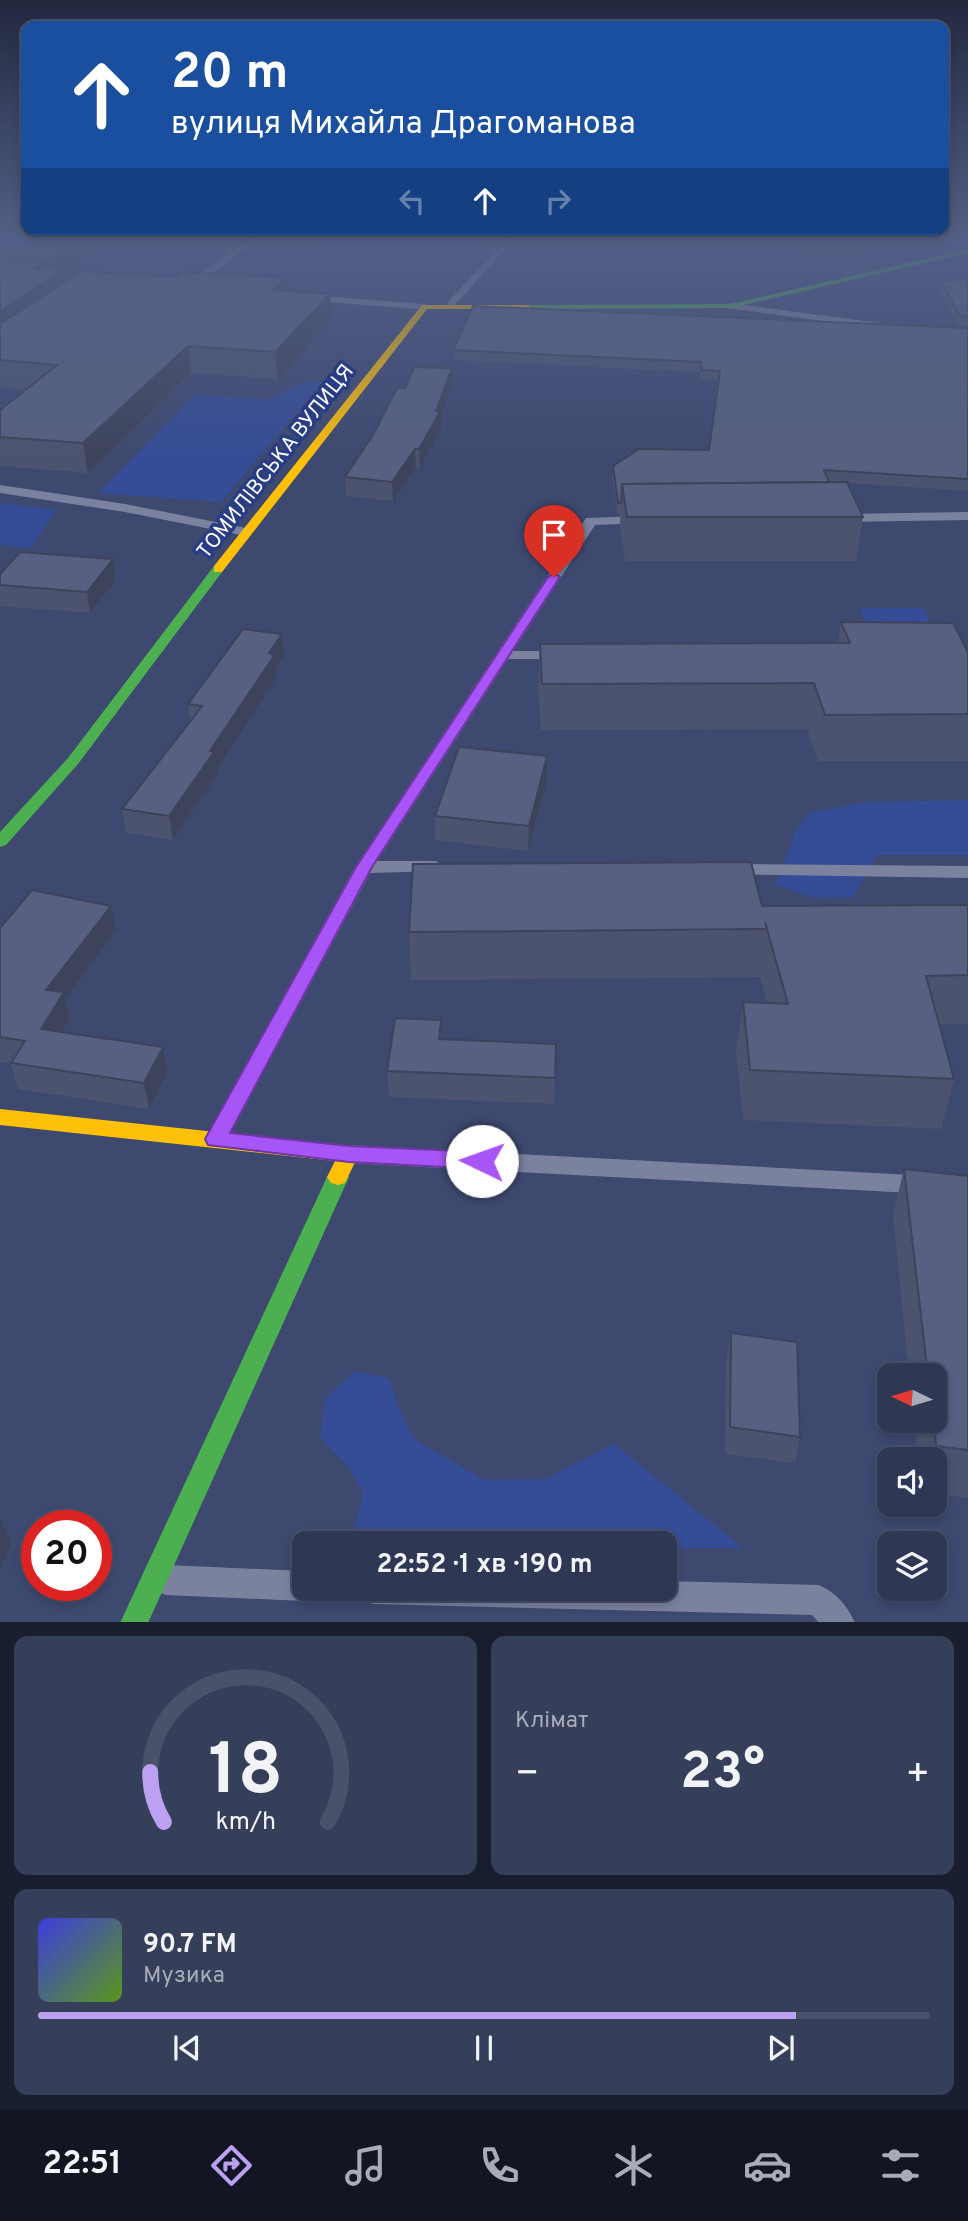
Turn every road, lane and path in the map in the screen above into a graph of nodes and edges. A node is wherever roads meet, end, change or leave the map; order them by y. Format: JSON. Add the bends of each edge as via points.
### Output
{"nodes":[{"id":1,"x":420,"y":313,"type":"edge"},
{"id":2,"x":781,"y":313,"type":"edge"},
{"id":3,"x":894,"y":328,"type":"edge"},
{"id":4,"x":0,"y":489,"type":"edge"},
{"id":5,"x":968,"y":516,"type":"edge"},
{"id":6,"x":823,"y":518,"type":"edge"},
{"id":7,"x":659,"y":520,"type":"edge"},
{"id":8,"x":246,"y":532,"type":"junction"},
{"id":9,"x":503,"y":655,"type":"junction"},
{"id":10,"x":585,"y":656,"type":"edge"},
{"id":11,"x":0,"y":842,"type":"edge"},
{"id":12,"x":364,"y":867,"type":"junction"},
{"id":13,"x":450,"y":867,"type":"edge"},
{"id":14,"x":714,"y":870,"type":"edge"},
{"id":15,"x":968,"y":872,"type":"edge"},
{"id":16,"x":0,"y":1117,"type":"edge"},
{"id":17,"x":216,"y":1139,"type":"junction"},
{"id":18,"x":349,"y":1154,"type":"junction"},
{"id":19,"x":968,"y":1187,"type":"edge"},
{"id":20,"x":156,"y":1580,"type":"junction"},
{"id":21,"x":292,"y":1586,"type":"edge"},
{"id":22,"x":677,"y":1596,"type":"edge"},
{"id":23,"x":134,"y":1622,"type":"edge"},
{"id":24,"x":839,"y":1622,"type":"edge"}],
"edges":[{"from":1,"to":8,"type":"street","name":"ТОМИЛІВСЬКА ВУЛИЦЯ"},
{"from":2,"to":3,"type":"lane"},
{"from":4,"to":8,"type":"lane"},
{"from":5,"to":6,"type":"lane"},
{"from":7,"to":9,"type":"lane","via":[[591,521]]},
{"from":8,"to":11,"type":"street","name":"ТОМИЛІВСЬКА ВУЛИЦЯ","via":[[73,761]]},
{"from":9,"to":10,"type":"lane"},
{"from":9,"to":12,"type":"lane"},
{"from":12,"to":13,"type":"lane"},
{"from":12,"to":17,"type":"lane"},
{"from":14,"to":15,"type":"lane"},
{"from":16,"to":17,"type":"street"},
{"from":17,"to":18,"type":"street"},
{"from":18,"to":19,"type":"lane"},
{"from":18,"to":20,"type":"street"},
{"from":20,"to":21,"type":"lane"},
{"from":20,"to":23,"type":"street"},
{"from":22,"to":24,"type":"lane","via":[[819,1600]]}]}
